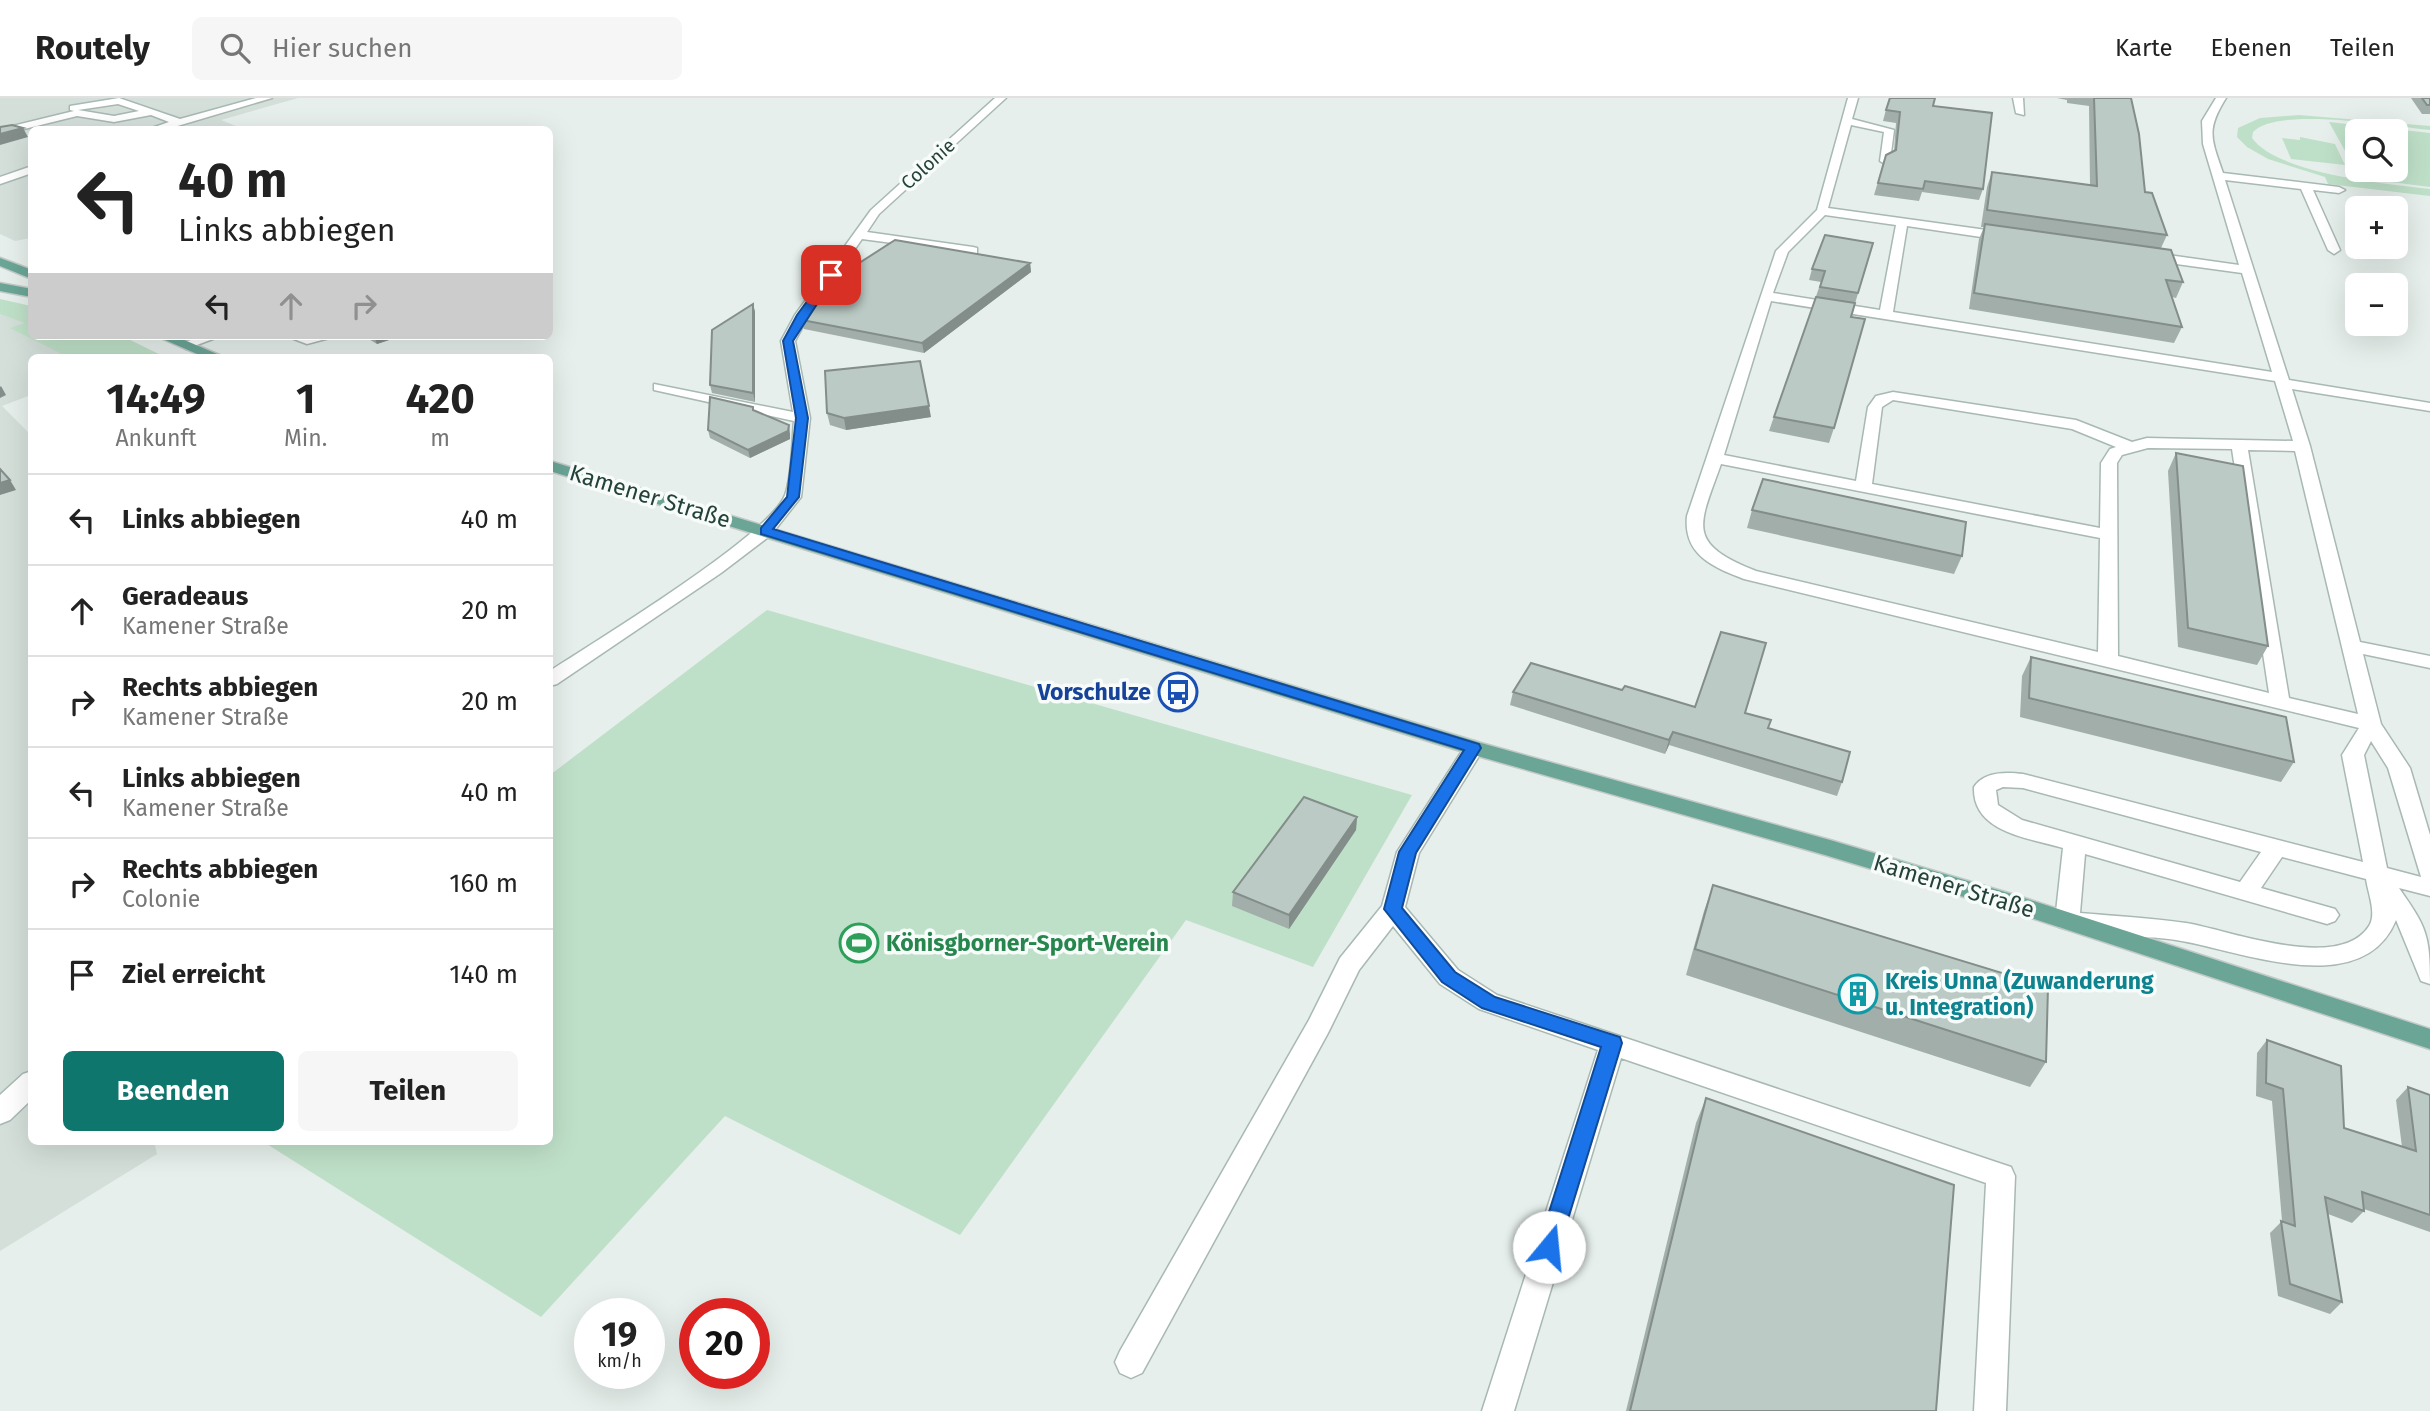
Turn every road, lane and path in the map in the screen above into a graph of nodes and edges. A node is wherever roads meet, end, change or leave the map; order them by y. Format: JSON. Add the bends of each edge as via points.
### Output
{"nodes":[{"id":1,"x":223,"y":98,"type":"edge"},
{"id":2,"x":267,"y":98,"type":"edge"},
{"id":3,"x":1001,"y":98,"type":"edge"},
{"id":4,"x":1853,"y":98,"type":"edge"},
{"id":5,"x":2018,"y":98,"type":"edge"},
{"id":6,"x":2221,"y":98,"type":"edge"},
{"id":7,"x":211,"y":101,"type":"dead end"},
{"id":8,"x":185,"y":108,"type":"dead end"},
{"id":9,"x":49,"y":113,"type":"dead end"},
{"id":10,"x":156,"y":113,"type":"junction"},
{"id":11,"x":2021,"y":113,"type":"dead end"},
{"id":12,"x":1847,"y":121,"type":"junction"},
{"id":13,"x":179,"y":122,"type":"junction"},
{"id":14,"x":165,"y":126,"type":"edge"},
{"id":15,"x":0,"y":131,"type":"edge"},
{"id":16,"x":1885,"y":161,"type":"edge"},
{"id":17,"x":28,"y":167,"type":"edge"},
{"id":18,"x":1,"y":174,"type":"edge"},
{"id":19,"x":2218,"y":176,"type":"junction"},
{"id":20,"x":2305,"y":186,"type":"junction"},
{"id":21,"x":2339,"y":190,"type":"dead end"},
{"id":22,"x":1822,"y":211,"type":"junction"},
{"id":23,"x":1902,"y":222,"type":"junction"},
{"id":24,"x":860,"y":235,"type":"junction"},
{"id":25,"x":2022,"y":239,"type":"edge"},
{"id":26,"x":2334,"y":250,"type":"dead end"},
{"id":27,"x":973,"y":251,"type":"edge"},
{"id":28,"x":2129,"y":253,"type":"edge"},
{"id":29,"x":0,"y":262,"type":"edge"},
{"id":30,"x":2248,"y":270,"type":"junction"},
{"id":31,"x":28,"y":273,"type":"edge"},
{"id":32,"x":0,"y":286,"type":"edge"},
{"id":33,"x":28,"y":292,"type":"edge"},
{"id":34,"x":1766,"y":296,"type":"junction"},
{"id":35,"x":1886,"y":315,"type":"junction"},
{"id":36,"x":173,"y":340,"type":"edge"},
{"id":37,"x":202,"y":340,"type":"edge"},
{"id":38,"x":186,"y":345,"type":"junction"},
{"id":39,"x":209,"y":354,"type":"edge"},
{"id":40,"x":2281,"y":381,"type":"junction"},
{"id":41,"x":659,"y":387,"type":"dead end"},
{"id":42,"x":2430,"y":407,"type":"edge"},
{"id":43,"x":802,"y":418,"type":"junction"},
{"id":44,"x":2239,"y":445,"type":"junction"},
{"id":45,"x":2127,"y":446,"type":"junction"},
{"id":46,"x":2302,"y":446,"type":"junction"},
{"id":47,"x":1715,"y":458,"type":"junction"},
{"id":48,"x":553,"y":467,"type":"edge"},
{"id":49,"x":1863,"y":486,"type":"junction"},
{"id":50,"x":765,"y":531,"type":"junction"},
{"id":51,"x":2109,"y":535,"type":"junction"},
{"id":52,"x":2354,"y":646,"type":"junction"},
{"id":53,"x":2108,"y":660,"type":"junction"},
{"id":54,"x":2430,"y":662,"type":"edge"},
{"id":55,"x":553,"y":678,"type":"edge"},
{"id":56,"x":2280,"y":702,"type":"junction"},
{"id":57,"x":2371,"y":724,"type":"junction"},
{"id":58,"x":1474,"y":748,"type":"junction"},
{"id":59,"x":2075,"y":844,"type":"junction"},
{"id":60,"x":2276,"y":848,"type":"junction"},
{"id":61,"x":2430,"y":873,"type":"edge"},
{"id":62,"x":2378,"y":876,"type":"junction"},
{"id":63,"x":2430,"y":888,"type":"edge"},
{"id":64,"x":2245,"y":892,"type":"junction"},
{"id":65,"x":1393,"y":909,"type":"junction"},
{"id":66,"x":2327,"y":915,"type":"dead end"},
{"id":67,"x":2067,"y":921,"type":"junction"},
{"id":68,"x":2430,"y":974,"type":"edge"},
{"id":69,"x":2430,"y":1040,"type":"edge"},
{"id":70,"x":1613,"y":1043,"type":"junction"},
{"id":71,"x":28,"y":1086,"type":"edge"},
{"id":72,"x":0,"y":1112,"type":"edge"},
{"id":73,"x":1131,"y":1362,"type":"dead end"},
{"id":74,"x":1498,"y":1411,"type":"edge"},
{"id":75,"x":1990,"y":1411,"type":"edge"}],
"edges":[{"from":1,"to":7,"type":"street"},
{"from":2,"to":13,"type":"street"},
{"from":3,"to":24,"type":"street","name":"Colonie","via":[[875,212]]},
{"from":4,"to":12,"type":"street"},
{"from":5,"to":11,"type":"street"},
{"from":6,"to":19,"type":"street","via":[[2207,121],[2208,144]]},
{"from":8,"to":10,"type":"street"},
{"from":9,"to":10,"type":"street","via":[[110,101]]},
{"from":10,"to":13,"type":"street"},
{"from":10,"to":15,"type":"street","via":[[124,119],[77,113]]},
{"from":12,"to":16,"type":"street","via":[[1889,130]]},
{"from":12,"to":22,"type":"street"},
{"from":13,"to":14,"type":"street"},
{"from":17,"to":18,"type":"street"},
{"from":19,"to":20,"type":"street"},
{"from":19,"to":30,"type":"street"},
{"from":20,"to":21,"type":"street"},
{"from":20,"to":26,"type":"street"},
{"from":22,"to":23,"type":"street"},
{"from":22,"to":34,"type":"street","via":[[1782,251]]},
{"from":23,"to":25,"type":"street"},
{"from":23,"to":35,"type":"street"},
{"from":24,"to":27,"type":"street"},
{"from":24,"to":43,"type":"street","name":"Colonie","via":[[788,341]]},
{"from":28,"to":30,"type":"street"},
{"from":29,"to":31,"type":"main road"},
{"from":30,"to":40,"type":"street"},
{"from":32,"to":33,"type":"main road"},
{"from":34,"to":35,"type":"street"},
{"from":34,"to":47,"type":"street"},
{"from":35,"to":40,"type":"street"},
{"from":36,"to":38,"type":"main road"},
{"from":37,"to":38,"type":"street"},
{"from":38,"to":39,"type":"main road"},
{"from":40,"to":42,"type":"street"},
{"from":40,"to":46,"type":"street"},
{"from":41,"to":43,"type":"street"},
{"from":43,"to":50,"type":"street","name":"Colonie","via":[[793,497]]},
{"from":44,"to":45,"type":"street"},
{"from":44,"to":46,"type":"street"},
{"from":44,"to":56,"type":"street"},
{"from":45,"to":49,"type":"street","via":[[2076,425],[1893,396],[1881,399],[1875,407]]},
{"from":45,"to":51,"type":"street","via":[[2109,463]]},
{"from":46,"to":52,"type":"street"},
{"from":47,"to":49,"type":"street"},
{"from":47,"to":53,"type":"street","via":[[1692,526],[1693,540],[1723,566]]},
{"from":48,"to":50,"type":"main road","name":"Kamener Straße"},
{"from":49,"to":51,"type":"street"},
{"from":50,"to":55,"type":"street","name":"Colonie"},
{"from":50,"to":58,"type":"main road","name":"Kamener Straße"},
{"from":51,"to":53,"type":"street"},
{"from":52,"to":54,"type":"street"},
{"from":52,"to":57,"type":"street"},
{"from":53,"to":56,"type":"street"},
{"from":56,"to":57,"type":"street"},
{"from":57,"to":61,"type":"street","via":[[2399,768]]},
{"from":57,"to":62,"type":"street","via":[[2353,755]]},
{"from":58,"to":65,"type":"street","via":[[1408,852]]},
{"from":58,"to":67,"type":"main road","name":"Kamener Straße","via":[[1830,848]]},
{"from":59,"to":60,"type":"street","via":[[1999,819],[1988,811],[1985,787],[1992,781],[2023,781]]},
{"from":59,"to":64,"type":"street"},
{"from":59,"to":67,"type":"street"},
{"from":60,"to":62,"type":"street"},
{"from":60,"to":64,"type":"street"},
{"from":62,"to":63,"type":"street"},
{"from":62,"to":67,"type":"street","via":[[2385,918],[2379,935],[2363,946],[2327,958],[2284,957],[2192,933]]},
{"from":62,"to":68,"type":"street","via":[[2409,921]]},
{"from":64,"to":66,"type":"street"},
{"from":65,"to":70,"type":"street","via":[[1449,977],[1488,1002]]},
{"from":65,"to":73,"type":"street","via":[[1349,965]]},
{"from":67,"to":69,"type":"main road","name":"Kamener Straße"},
{"from":70,"to":74,"type":"street"},
{"from":70,"to":75,"type":"street","via":[[2001,1176]]},
{"from":71,"to":72,"type":"street"}]}
